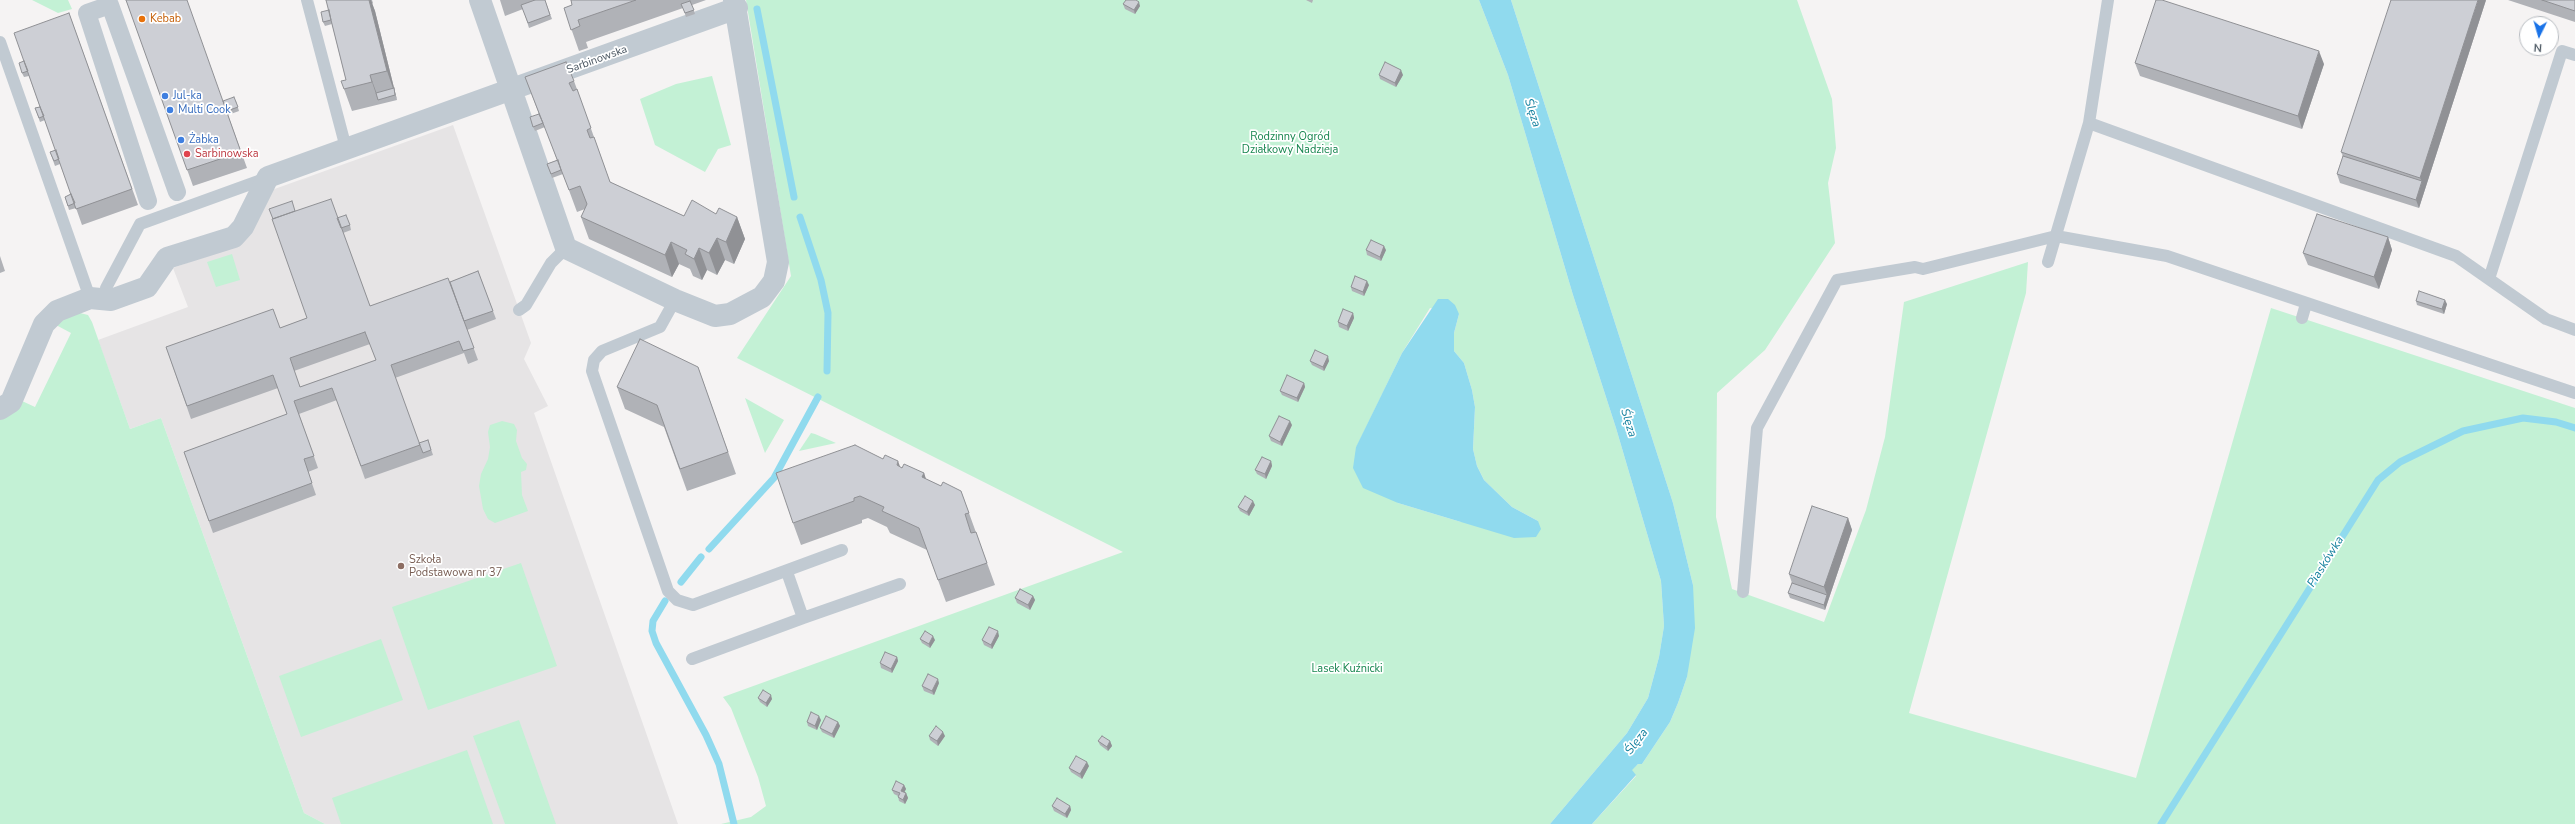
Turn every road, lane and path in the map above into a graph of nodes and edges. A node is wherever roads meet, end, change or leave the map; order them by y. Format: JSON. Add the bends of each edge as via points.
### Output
{"nodes":[{"id":1,"x":307,"y":0,"type":"edge"},
{"id":2,"x":480,"y":0,"type":"edge"},
{"id":3,"x":2108,"y":0,"type":"edge"},
{"id":4,"x":735,"y":4,"type":"edge"},
{"id":5,"x":0,"y":42,"type":"edge"},
{"id":6,"x":2575,"y":55,"type":"edge"},
{"id":7,"x":511,"y":91,"type":"junction"},
{"id":8,"x":2089,"y":123,"type":"junction"},
{"id":9,"x":346,"y":148,"type":"junction"},
{"id":10,"x":268,"y":177,"type":"junction"},
{"id":11,"x":174,"y":185,"type":"joint"},
{"id":12,"x":2056,"y":236,"type":"junction"},
{"id":13,"x":566,"y":248,"type":"junction"},
{"id":14,"x":2048,"y":262,"type":"dead end"},
{"id":15,"x":2489,"y":279,"type":"junction"},
{"id":16,"x":100,"y":299,"type":"junction"},
{"id":17,"x":675,"y":300,"type":"junction"},
{"id":18,"x":2306,"y":304,"type":"junction"},
{"id":19,"x":519,"y":310,"type":"dead end"},
{"id":20,"x":2302,"y":318,"type":"dead end"},
{"id":21,"x":2575,"y":330,"type":"edge"},
{"id":22,"x":2575,"y":393,"type":"edge"},
{"id":23,"x":0,"y":409,"type":"edge"},
{"id":24,"x":842,"y":550,"type":"dead end"},
{"id":25,"x":787,"y":572,"type":"junction"},
{"id":26,"x":900,"y":584,"type":"dead end"},
{"id":27,"x":1742,"y":592,"type":"dead end"},
{"id":28,"x":803,"y":618,"type":"junction"},
{"id":29,"x":692,"y":659,"type":"dead end"}],
"edges":[{"from":1,"to":9,"type":"lane"},
{"from":2,"to":7,"type":"street"},
{"from":3,"to":8,"type":"lane"},
{"from":4,"to":7,"type":"street","name":"Sarbinowska"},
{"from":4,"to":17,"type":"street","via":[[778,262],[774,281],[762,297],[730,314],[715,316]]},
{"from":5,"to":16,"type":"lane","via":[[66,230]]},
{"from":6,"to":15,"type":"lane","via":[[2562,51]]},
{"from":7,"to":9,"type":"street","name":"Sarbinowska"},
{"from":7,"to":13,"type":"street"},
{"from":8,"to":12,"type":"lane"},
{"from":8,"to":15,"type":"lane","via":[[2456,256]]},
{"from":9,"to":10,"type":"street","name":"Sarbinowska"},
{"from":10,"to":16,"type":"lane","via":[[140,224]]},
{"from":10,"to":16,"type":"street","via":[[243,227],[234,237],[167,258],[147,287]]},
{"from":11,"to":11,"type":"street","via":[[110,5],[87,13],[146,194]]},
{"from":12,"to":14,"type":"lane"},
{"from":12,"to":18,"type":"lane","via":[[2167,256]]},
{"from":12,"to":27,"type":"lane","via":[[1923,269],[1914,267],[1837,280],[1757,428]]},
{"from":13,"to":17,"type":"street"},
{"from":13,"to":19,"type":"lane","via":[[550,262],[526,305]]},
{"from":15,"to":21,"type":"lane","via":[[2546,319]]},
{"from":16,"to":23,"type":"street","via":[[58,311],[44,324],[11,402]]},
{"from":17,"to":25,"type":"lane","via":[[660,327],[602,351],[594,360],[592,371],[668,591],[678,600],[693,605]]},
{"from":18,"to":20,"type":"lane"},
{"from":18,"to":22,"type":"lane"},
{"from":24,"to":25,"type":"lane"},
{"from":25,"to":28,"type":"lane"},
{"from":26,"to":28,"type":"lane"},
{"from":28,"to":29,"type":"lane"}]}
